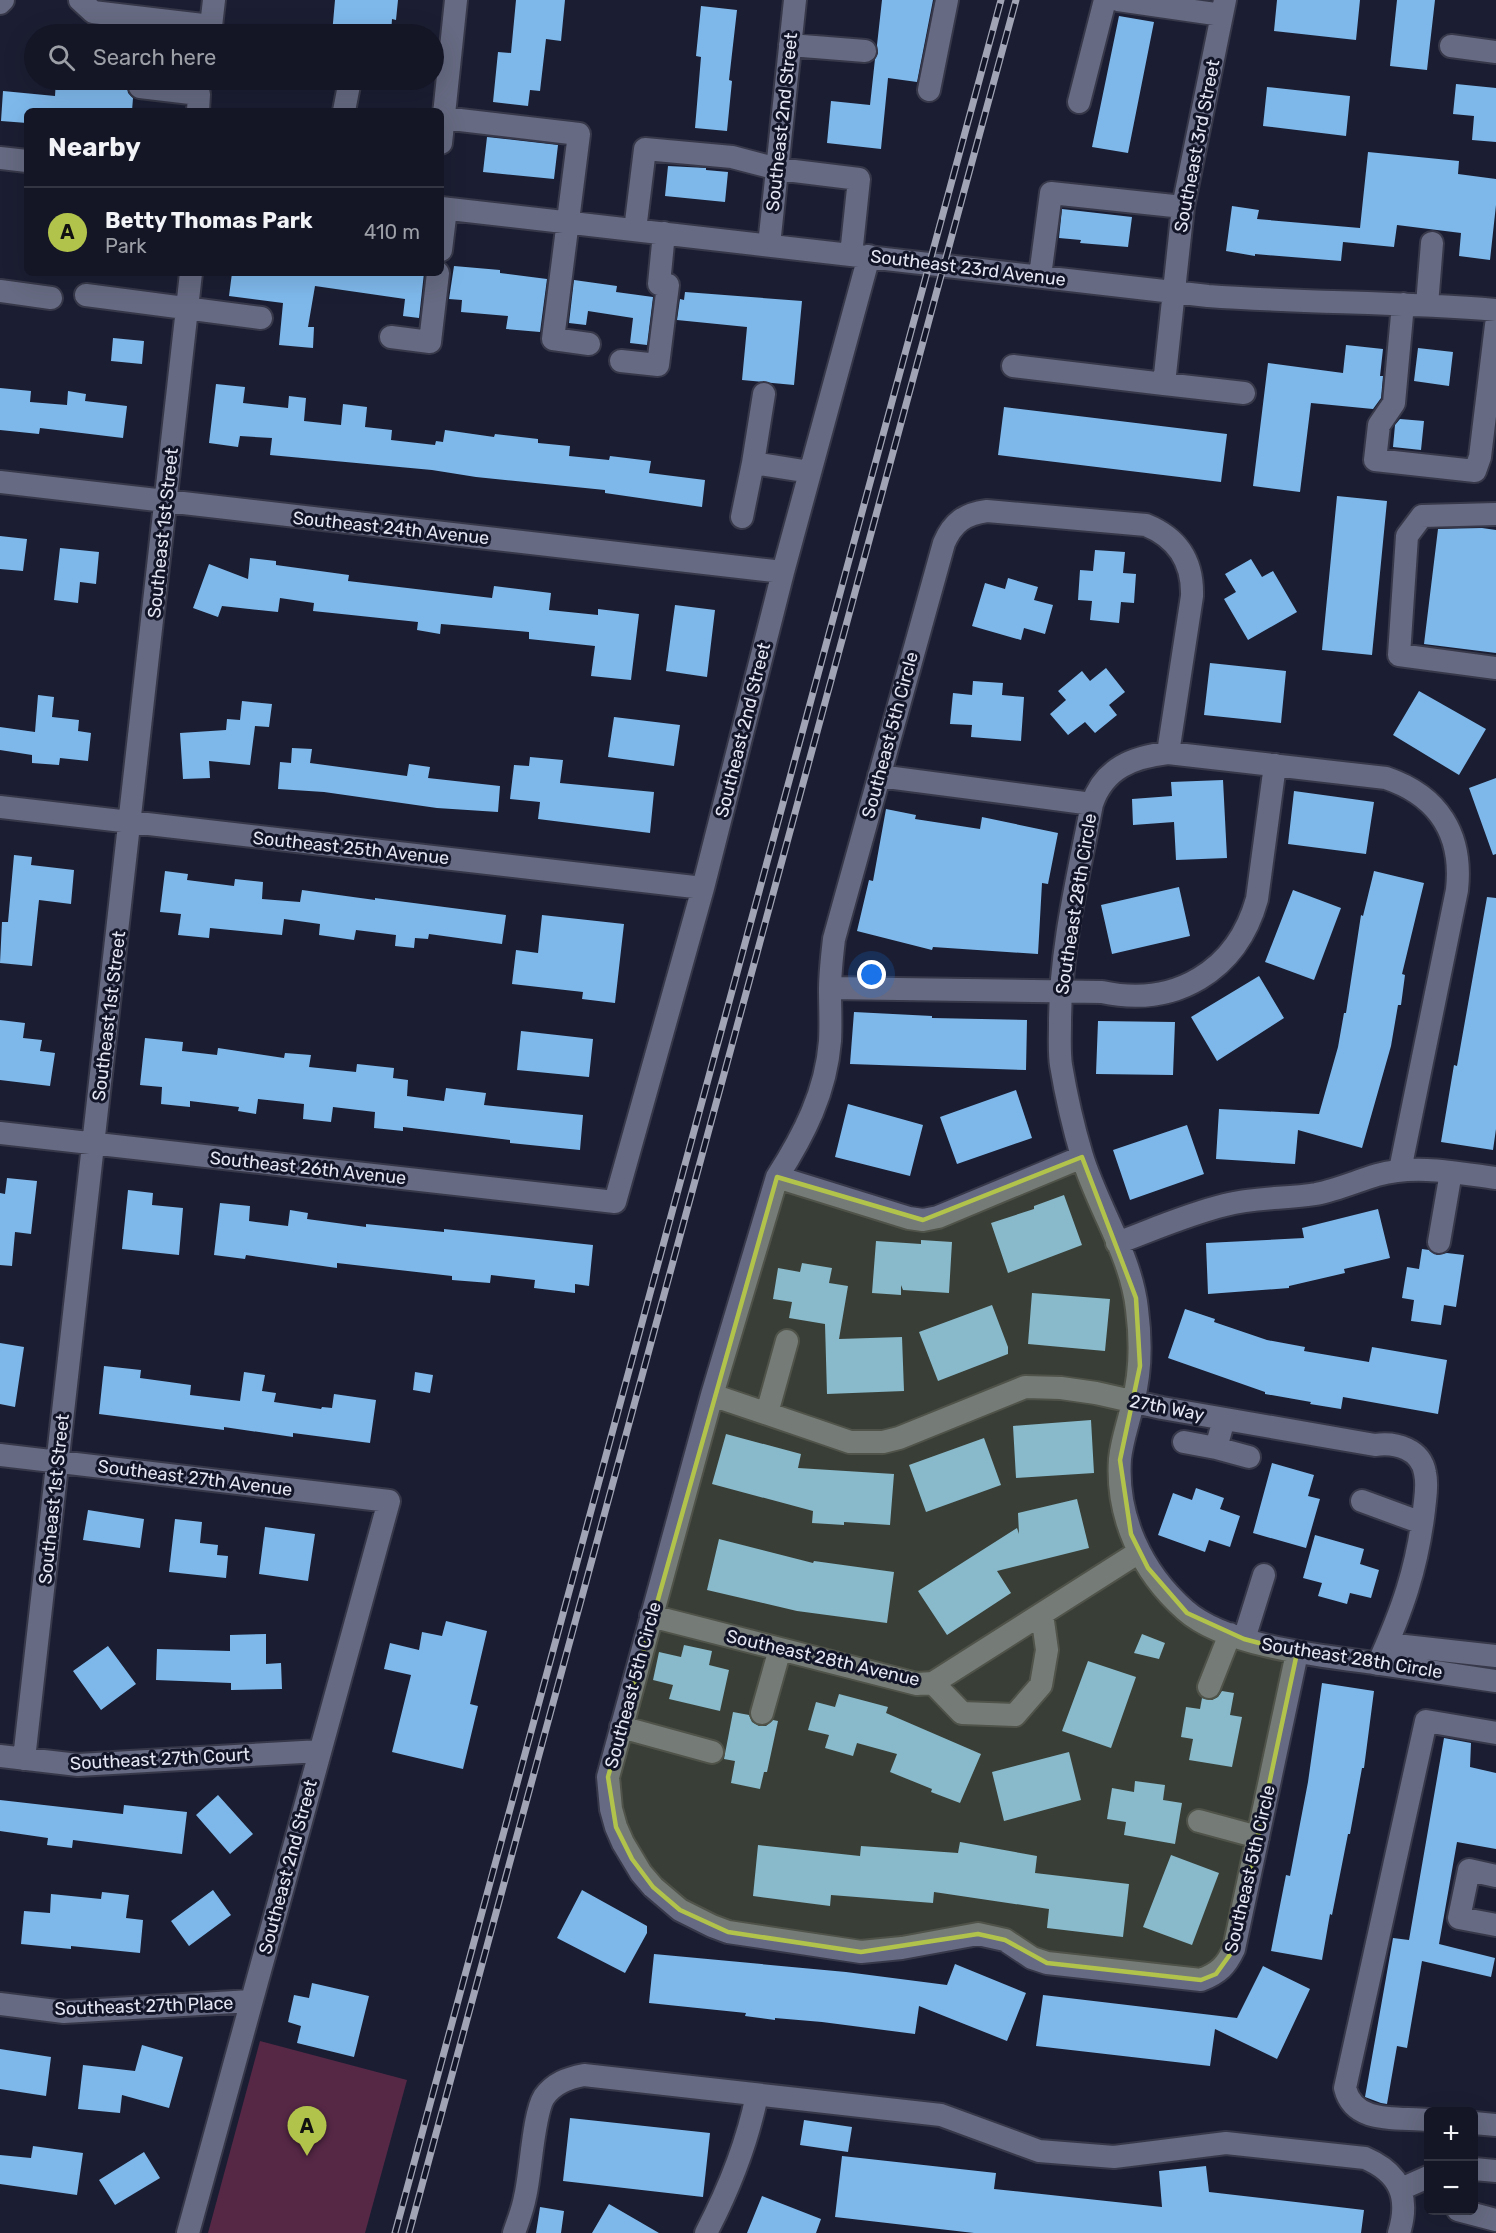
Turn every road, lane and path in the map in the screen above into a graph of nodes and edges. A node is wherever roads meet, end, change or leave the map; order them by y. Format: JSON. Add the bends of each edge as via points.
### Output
{"nodes":[{"id":1,"x":80,"y":0,"type":"edge"},
{"id":2,"x":214,"y":0,"type":"edge"},
{"id":3,"x":456,"y":0,"type":"edge"},
{"id":4,"x":795,"y":0,"type":"edge"},
{"id":5,"x":946,"y":0,"type":"edge"},
{"id":6,"x":1105,"y":0,"type":"edge"},
{"id":7,"x":1118,"y":0,"type":"edge"},
{"id":8,"x":1224,"y":8,"type":"edge"},
{"id":9,"x":187,"y":24,"type":"edge"},
{"id":10,"x":211,"y":24,"type":"edge"},
{"id":11,"x":790,"y":45,"type":"junction"},
{"id":12,"x":1451,"y":46,"type":"dead end"},
{"id":13,"x":866,"y":51,"type":"dead end"},
{"id":14,"x":1496,"y":52,"type":"edge"},
{"id":15,"x":165,"y":90,"type":"edge"},
{"id":16,"x":348,"y":90,"type":"edge"},
{"id":17,"x":929,"y":90,"type":"dead end"},
{"id":18,"x":1079,"y":102,"type":"dead end"},
{"id":19,"x":198,"y":108,"type":"edge"},
{"id":20,"x":345,"y":108,"type":"edge"},
{"id":21,"x":444,"y":109,"type":"edge"},
{"id":22,"x":444,"y":118,"type":"edge"},
{"id":23,"x":0,"y":158,"type":"edge"},
{"id":24,"x":24,"y":161,"type":"edge"},
{"id":25,"x":778,"y":169,"type":"junction"},
{"id":26,"x":1183,"y":207,"type":"junction"},
{"id":27,"x":444,"y":208,"type":"edge"},
{"id":28,"x":568,"y":222,"type":"junction"},
{"id":29,"x":635,"y":230,"type":"junction"},
{"id":30,"x":664,"y":233,"type":"junction"},
{"id":31,"x":1432,"y":243,"type":"dead end"},
{"id":32,"x":769,"y":245,"type":"junction"},
{"id":33,"x":860,"y":256,"type":"junction"},
{"id":34,"x":191,"y":276,"type":"edge"},
{"id":35,"x":438,"y":276,"type":"edge"},
{"id":36,"x":1040,"y":276,"type":"junction"},
{"id":37,"x":0,"y":291,"type":"edge"},
{"id":38,"x":1172,"y":292,"type":"junction"},
{"id":39,"x":86,"y":296,"type":"dead end"},
{"id":40,"x":51,"y":298,"type":"dead end"},
{"id":41,"x":1403,"y":304,"type":"junction"},
{"id":42,"x":1427,"y":305,"type":"junction"},
{"id":43,"x":189,"y":309,"type":"junction"},
{"id":44,"x":1496,"y":309,"type":"edge"},
{"id":45,"x":261,"y":318,"type":"dead end"},
{"id":46,"x":1496,"y":326,"type":"edge"},
{"id":47,"x":392,"y":337,"type":"dead end"},
{"id":48,"x":589,"y":344,"type":"dead end"},
{"id":49,"x":621,"y":361,"type":"dead end"},
{"id":50,"x":1013,"y":366,"type":"dead end"},
{"id":51,"x":1164,"y":384,"type":"junction"},
{"id":52,"x":1244,"y":393,"type":"dead end"},
{"id":53,"x":764,"y":394,"type":"dead end"},
{"id":54,"x":753,"y":463,"type":"junction"},
{"id":55,"x":810,"y":472,"type":"junction"},
{"id":56,"x":0,"y":482,"type":"edge"},
{"id":57,"x":167,"y":502,"type":"junction"},
{"id":58,"x":1495,"y":508,"type":"edge"},
{"id":59,"x":742,"y":517,"type":"dead end"},
{"id":60,"x":783,"y":572,"type":"junction"},
{"id":61,"x":1496,"y":668,"type":"edge"},
{"id":62,"x":1168,"y":753,"type":"junction"},
{"id":63,"x":1275,"y":765,"type":"junction"},
{"id":64,"x":879,"y":776,"type":"junction"},
{"id":65,"x":1092,"y":804,"type":"junction"},
{"id":66,"x":0,"y":807,"type":"edge"},
{"id":67,"x":131,"y":823,"type":"junction"},
{"id":68,"x":703,"y":888,"type":"junction"},
{"id":69,"x":830,"y":988,"type":"junction"},
{"id":70,"x":1060,"y":992,"type":"junction"},
{"id":71,"x":0,"y":1133,"type":"edge"},
{"id":72,"x":94,"y":1143,"type":"junction"},
{"id":73,"x":1082,"y":1157,"type":"junction"},
{"id":74,"x":1400,"y":1170,"type":"junction"},
{"id":75,"x":1450,"y":1172,"type":"junction"},
{"id":76,"x":777,"y":1177,"type":"junction"},
{"id":77,"x":1496,"y":1178,"type":"edge"},
{"id":78,"x":615,"y":1203,"type":"joint"},
{"id":79,"x":1439,"y":1242,"type":"dead end"},
{"id":80,"x":1117,"y":1243,"type":"junction"},
{"id":81,"x":787,"y":1341,"type":"dead end"},
{"id":82,"x":712,"y":1395,"type":"junction"},
{"id":83,"x":1134,"y":1402,"type":"junction"},
{"id":84,"x":767,"y":1413,"type":"junction"},
{"id":85,"x":1224,"y":1419,"type":"junction"},
{"id":86,"x":1184,"y":1442,"type":"dead end"},
{"id":87,"x":1216,"y":1448,"type":"junction"},
{"id":88,"x":0,"y":1455,"type":"edge"},
{"id":89,"x":1249,"y":1457,"type":"dead end"},
{"id":90,"x":58,"y":1462,"type":"junction"},
{"id":91,"x":389,"y":1501,"type":"joint"},
{"id":92,"x":1362,"y":1501,"type":"dead end"},
{"id":93,"x":1422,"y":1522,"type":"junction"},
{"id":94,"x":1139,"y":1552,"type":"junction"},
{"id":95,"x":1264,"y":1575,"type":"dead end"},
{"id":96,"x":1042,"y":1614,"type":"junction"},
{"id":97,"x":651,"y":1616,"type":"junction"},
{"id":98,"x":1237,"y":1636,"type":"junction"},
{"id":99,"x":780,"y":1649,"type":"junction"},
{"id":100,"x":1298,"y":1653,"type":"junction"},
{"id":101,"x":1382,"y":1654,"type":"junction"},
{"id":102,"x":1496,"y":1656,"type":"edge"},
{"id":103,"x":1496,"y":1681,"type":"edge"},
{"id":104,"x":933,"y":1683,"type":"junction"},
{"id":105,"x":1209,"y":1687,"type":"dead end"},
{"id":106,"x":762,"y":1713,"type":"dead end"},
{"id":107,"x":621,"y":1727,"type":"junction"},
{"id":108,"x":1496,"y":1732,"type":"edge"},
{"id":109,"x":320,"y":1751,"type":"junction"},
{"id":110,"x":712,"y":1752,"type":"dead end"},
{"id":111,"x":0,"y":1756,"type":"edge"},
{"id":112,"x":24,"y":1759,"type":"junction"},
{"id":113,"x":1199,"y":1821,"type":"dead end"},
{"id":114,"x":1258,"y":1837,"type":"junction"},
{"id":115,"x":1496,"y":1876,"type":"edge"},
{"id":116,"x":1496,"y":1925,"type":"edge"},
{"id":117,"x":251,"y":2001,"type":"junction"},
{"id":118,"x":0,"y":2004,"type":"edge"},
{"id":119,"x":757,"y":2095,"type":"junction"},
{"id":120,"x":1424,"y":2120,"type":"edge"},
{"id":121,"x":1478,"y":2123,"type":"edge"},
{"id":122,"x":1496,"y":2125,"type":"edge"},
{"id":123,"x":1478,"y":2169,"type":"edge"},
{"id":124,"x":1496,"y":2170,"type":"edge"},
{"id":125,"x":1424,"y":2180,"type":"edge"},
{"id":126,"x":1401,"y":2189,"type":"junction"},
{"id":127,"x":1475,"y":2215,"type":"edge"},
{"id":128,"x":1496,"y":2220,"type":"edge"},
{"id":129,"x":188,"y":2233,"type":"edge"},
{"id":130,"x":514,"y":2233,"type":"edge"},
{"id":131,"x":706,"y":2233,"type":"edge"},
{"id":132,"x":1399,"y":2233,"type":"edge"}],
"edges":[{"from":1,"to":9,"type":"street","via":[[93,12]]},
{"from":2,"to":10,"type":"street"},
{"from":3,"to":21,"type":"street"},
{"from":4,"to":11,"type":"street","name":"Southeast 2nd Street"},
{"from":5,"to":17,"type":"street"},
{"from":6,"to":18,"type":"street"},
{"from":7,"to":8,"type":"street"},
{"from":8,"to":26,"type":"street","name":"Southeast 3rd Street"},
{"from":11,"to":13,"type":"street"},
{"from":11,"to":25,"type":"street","name":"Southeast 2nd Street"},
{"from":12,"to":14,"type":"street"},
{"from":15,"to":19,"type":"street","via":[[199,94]]},
{"from":16,"to":20,"type":"street"},
{"from":22,"to":28,"type":"street","via":[[579,134]]},
{"from":23,"to":24,"type":"street"},
{"from":25,"to":29,"type":"street","via":[[732,157],[645,149]]},
{"from":25,"to":32,"type":"street","name":"Southeast 2nd Street"},
{"from":25,"to":33,"type":"street","name":"Southeast 2nd Street","via":[[859,179]]},
{"from":26,"to":36,"type":"street","via":[[1051,193]]},
{"from":26,"to":38,"type":"street","name":"Southeast 3rd Street"},
{"from":27,"to":28,"type":"street","name":"Southeast 23rd Avenue"},
{"from":28,"to":29,"type":"street","name":"Southeast 23rd Avenue"},
{"from":28,"to":48,"type":"street","via":[[553,339]]},
{"from":29,"to":30,"type":"street","name":"Southeast 23rd Avenue"},
{"from":30,"to":32,"type":"street","name":"Southeast 23rd Avenue"},
{"from":30,"to":49,"type":"street","via":[[658,284],[668,285],[658,365]]},
{"from":31,"to":42,"type":"street"},
{"from":32,"to":33,"type":"street","name":"Southeast 23rd Avenue"},
{"from":33,"to":36,"type":"street","name":"Southeast 23rd Avenue"},
{"from":33,"to":55,"type":"street","name":"Southeast 2nd Street"},
{"from":34,"to":43,"type":"street","name":"Southeast 1st Street"},
{"from":35,"to":47,"type":"street","via":[[430,342]]},
{"from":36,"to":38,"type":"street","name":"Southeast 23rd Avenue"},
{"from":37,"to":40,"type":"street"},
{"from":38,"to":41,"type":"street","name":"Southeast 23rd Avenue","via":[[1306,303]]},
{"from":38,"to":51,"type":"street","name":"Southeast 3rd Street"},
{"from":39,"to":43,"type":"street"},
{"from":41,"to":42,"type":"street","name":"Southeast 23rd Avenue"},
{"from":41,"to":46,"type":"street","via":[[1394,403],[1379,425],[1375,460],[1475,471]]},
{"from":42,"to":44,"type":"street","name":"Southeast 23rd Avenue"},
{"from":43,"to":45,"type":"street"},
{"from":43,"to":57,"type":"street","name":"Southeast 1st Street"},
{"from":50,"to":51,"type":"street"},
{"from":51,"to":52,"type":"street"},
{"from":53,"to":54,"type":"street"},
{"from":54,"to":55,"type":"street"},
{"from":54,"to":59,"type":"street"},
{"from":55,"to":60,"type":"street","name":"Southeast 2nd Street"},
{"from":56,"to":57,"type":"street","name":"Southeast 24th Avenue"},
{"from":57,"to":60,"type":"street","name":"Southeast 24th Avenue"},
{"from":57,"to":67,"type":"street","name":"Southeast 1st Street"},
{"from":58,"to":61,"type":"street","via":[[1422,516],[1407,536],[1399,655]]},
{"from":60,"to":68,"type":"street","name":"Southeast 2nd Street"},
{"from":62,"to":63,"type":"street","name":"Southeast 28th Circle"},
{"from":62,"to":64,"type":"street","name":"Southeast 5th Circle","via":[[1192,596],[1191,573],[1182,552],[1172,540],[1146,525],[987,511],[960,519],[944,543]]},
{"from":62,"to":65,"type":"street","name":"Southeast 28th Circle","via":[[1146,756],[1118,769],[1096,790]]},
{"from":63,"to":70,"type":"street","via":[[1257,899],[1246,928],[1229,954],[1193,983],[1164,993],[1133,997]]},
{"from":63,"to":74,"type":"street","name":"Southeast 28th Circle","via":[[1400,783],[1428,801],[1448,826],[1454,842],[1458,857],[1457,890]]},
{"from":64,"to":65,"type":"street"},
{"from":64,"to":69,"type":"street","name":"Southeast 5th Circle","via":[[834,939]]},
{"from":65,"to":70,"type":"street","name":"Southeast 28th Circle"},
{"from":66,"to":67,"type":"street","name":"Southeast 25th Avenue"},
{"from":67,"to":68,"type":"street","name":"Southeast 25th Avenue"},
{"from":67,"to":72,"type":"street","name":"Southeast 1st Street"},
{"from":68,"to":78,"type":"street","name":"Southeast 2nd Street"},
{"from":69,"to":70,"type":"street"},
{"from":69,"to":76,"type":"street","name":"Southeast 5th Circle","via":[[830,1042],[824,1078],[809,1122]]},
{"from":70,"to":73,"type":"street","name":"Southeast 28th Circle","via":[[1061,1064]]},
{"from":71,"to":72,"type":"street","name":"Southeast 26th Avenue"},
{"from":72,"to":78,"type":"street","name":"Southeast 26th Avenue"},
{"from":72,"to":90,"type":"street","name":"Southeast 1st Street"},
{"from":73,"to":76,"type":"street","via":[[923,1220]]},
{"from":73,"to":80,"type":"street","name":"Southeast 28th Circle"},
{"from":74,"to":75,"type":"street"},
{"from":74,"to":80,"type":"street","via":[[1301,1197],[1223,1205]]},
{"from":75,"to":77,"type":"street"},
{"from":75,"to":79,"type":"street"},
{"from":76,"to":82,"type":"street","name":"Southeast 5th Circle"},
{"from":80,"to":83,"type":"street","name":"Southeast 28th Circle","via":[[1136,1298],[1140,1332]]},
{"from":81,"to":84,"type":"street"},
{"from":82,"to":84,"type":"street","name":"27th Way"},
{"from":82,"to":97,"type":"street","name":"Southeast 5th Circle"},
{"from":83,"to":84,"type":"street","name":"27th Way","via":[[1061,1388],[1025,1388],[899,1438],[866,1443],[834,1438]]},
{"from":83,"to":85,"type":"street","name":"27th Way"},
{"from":83,"to":94,"type":"street","name":"Southeast 28th Circle","via":[[1120,1460],[1127,1520]]},
{"from":85,"to":87,"type":"street"},
{"from":85,"to":93,"type":"street","name":"27th Way","via":[[1406,1448],[1425,1471]]},
{"from":86,"to":87,"type":"street"},
{"from":87,"to":89,"type":"street"},
{"from":88,"to":90,"type":"street","name":"Southeast 27th Avenue"},
{"from":90,"to":91,"type":"street","name":"Southeast 27th Avenue"},
{"from":90,"to":112,"type":"street","name":"Southeast 1st Street"},
{"from":91,"to":109,"type":"street","name":"Southeast 2nd Street"},
{"from":92,"to":93,"type":"street"},
{"from":93,"to":101,"type":"street","name":"27th Way","via":[[1414,1572],[1399,1619]]},
{"from":94,"to":96,"type":"street","name":"Southeast 28th Avenue"},
{"from":94,"to":98,"type":"street","name":"Southeast 28th Circle","via":[[1166,1592],[1188,1613]]},
{"from":95,"to":98,"type":"street"},
{"from":96,"to":104,"type":"street","name":"Southeast 28th Avenue"},
{"from":96,"to":104,"type":"street","via":[[1047,1650],[1041,1685],[1015,1715],[962,1713]]},
{"from":97,"to":99,"type":"street","name":"Southeast 28th Avenue"},
{"from":97,"to":107,"type":"street","name":"Southeast 5th Circle"},
{"from":98,"to":100,"type":"street","name":"Southeast 28th Circle"},
{"from":98,"to":105,"type":"street"},
{"from":99,"to":104,"type":"street","name":"Southeast 28th Avenue","via":[[917,1684]]},
{"from":99,"to":106,"type":"street"},
{"from":100,"to":101,"type":"street","name":"Southeast 28th Circle"},
{"from":100,"to":114,"type":"street","name":"Southeast 5th Circle"},
{"from":101,"to":102,"type":"street","name":"Southeast 28th Circle"},
{"from":101,"to":103,"type":"street","name":"Southeast 28th Circle"},
{"from":107,"to":110,"type":"street"},
{"from":107,"to":114,"type":"street","name":"Southeast 5th Circle","via":[[608,1777],[611,1809],[623,1843],[642,1873],[666,1899],[695,1919],[728,1932],[861,1952],[978,1934],[1005,1941],[1047,1963],[1201,1980],[1216,1974],[1234,1949]]},
{"from":108,"to":120,"type":"street","via":[[1426,1721],[1345,2088],[1352,2105],[1366,2115]]},
{"from":109,"to":112,"type":"street","name":"Southeast 27th Court","via":[[78,1765]]},
{"from":109,"to":117,"type":"street","name":"Southeast 2nd Street"},
{"from":111,"to":112,"type":"street","name":"Southeast 27th Court"},
{"from":113,"to":114,"type":"street"},
{"from":115,"to":116,"type":"street","via":[[1468,1870],[1459,1918]]},
{"from":117,"to":118,"type":"street","name":"Southeast 27th Place","via":[[64,2012]]},
{"from":117,"to":129,"type":"street","name":"Southeast 2nd Street"},
{"from":119,"to":126,"type":"street","via":[[941,2115],[1039,2151],[1114,2157],[1226,2143],[1365,2158],[1392,2175]]},
{"from":119,"to":130,"type":"street","via":[[584,2075],[568,2078],[544,2097],[538,2112],[525,2198]]},
{"from":119,"to":131,"type":"street","via":[[750,2131]]},
{"from":121,"to":122,"type":"street"},
{"from":123,"to":124,"type":"street"},
{"from":125,"to":126,"type":"street"},
{"from":126,"to":132,"type":"street","via":[[1404,2204]]},
{"from":127,"to":128,"type":"street"}]}
